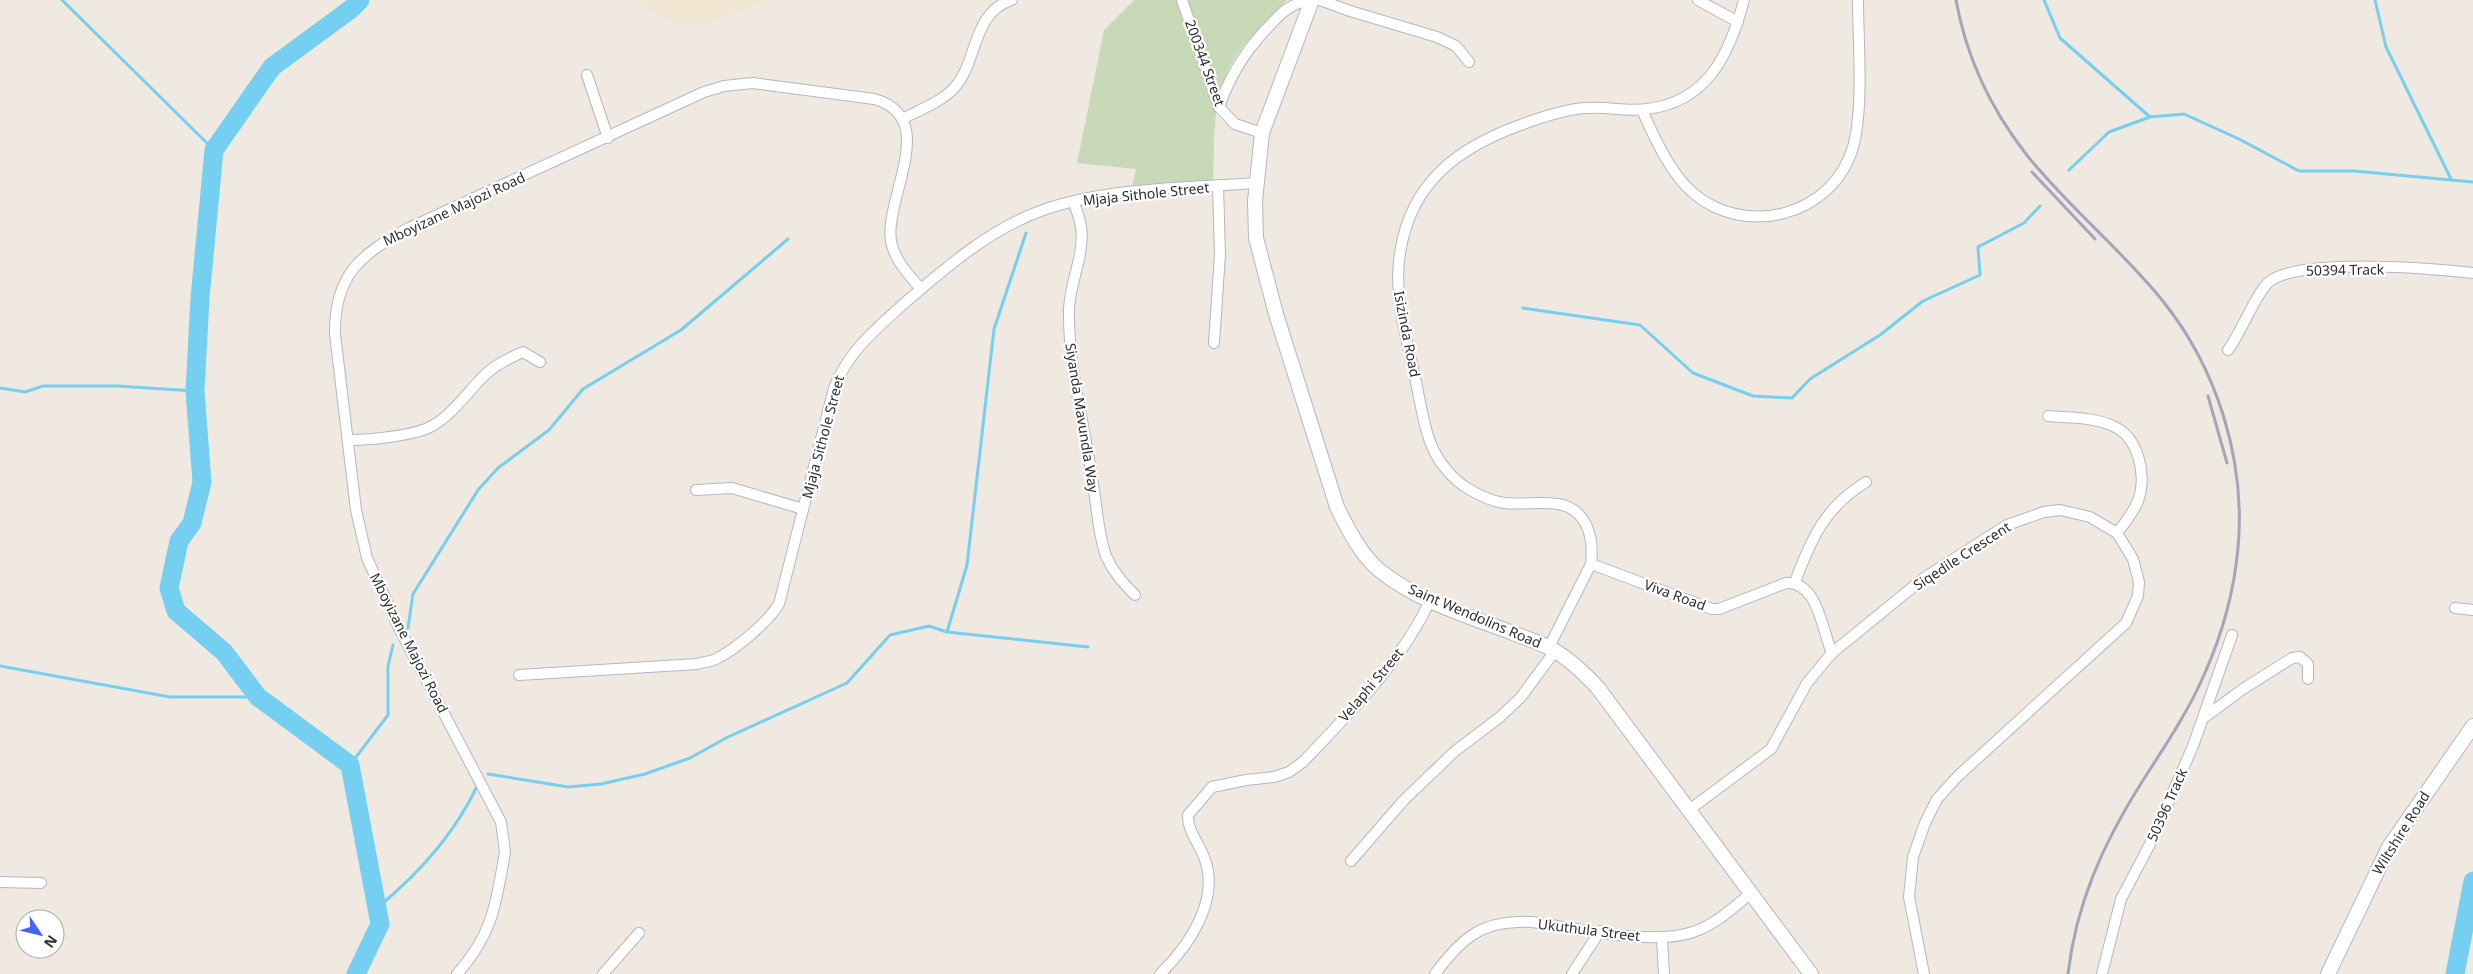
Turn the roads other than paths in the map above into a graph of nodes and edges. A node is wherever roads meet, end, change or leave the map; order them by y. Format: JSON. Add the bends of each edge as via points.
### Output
{"nodes":[{"id":1,"x":1012,"y":0,"type":"edge"},
{"id":2,"x":1182,"y":0,"type":"edge"},
{"id":3,"x":1306,"y":0,"type":"edge"},
{"id":4,"x":1312,"y":0,"type":"edge"},
{"id":5,"x":1320,"y":0,"type":"edge"},
{"id":6,"x":1698,"y":0,"type":"edge"},
{"id":7,"x":1744,"y":0,"type":"edge"},
{"id":8,"x":1858,"y":0,"type":"edge"},
{"id":9,"x":1738,"y":22,"type":"junction"},
{"id":10,"x":1469,"y":62,"type":"dead end"},
{"id":11,"x":587,"y":75,"type":"dead end"},
{"id":12,"x":1219,"y":107,"type":"junction"},
{"id":13,"x":1642,"y":110,"type":"junction"},
{"id":14,"x":902,"y":120,"type":"junction"},
{"id":15,"x":1262,"y":133,"type":"junction"},
{"id":16,"x":608,"y":138,"type":"junction"},
{"id":17,"x":1256,"y":183,"type":"junction"},
{"id":18,"x":1218,"y":186,"type":"junction"},
{"id":19,"x":1074,"y":202,"type":"junction"},
{"id":20,"x":2473,"y":273,"type":"edge"},
{"id":21,"x":921,"y":289,"type":"junction"},
{"id":22,"x":1214,"y":343,"type":"dead end"},
{"id":23,"x":2228,"y":350,"type":"dead end"},
{"id":24,"x":540,"y":362,"type":"dead end"},
{"id":25,"x":2048,"y":416,"type":"dead end"},
{"id":26,"x":349,"y":440,"type":"junction"},
{"id":27,"x":1866,"y":482,"type":"dead end"},
{"id":28,"x":696,"y":490,"type":"dead end"},
{"id":29,"x":803,"y":509,"type":"junction"},
{"id":30,"x":2117,"y":533,"type":"junction"},
{"id":31,"x":1591,"y":564,"type":"junction"},
{"id":32,"x":1795,"y":582,"type":"junction"},
{"id":33,"x":1135,"y":595,"type":"dead end"},
{"id":34,"x":1430,"y":601,"type":"junction"},
{"id":35,"x":2455,"y":608,"type":"dead end"},
{"id":36,"x":2473,"y":610,"type":"edge"},
{"id":37,"x":2232,"y":635,"type":"dead end"},
{"id":38,"x":1552,"y":649,"type":"junction"},
{"id":39,"x":1832,"y":653,"type":"junction"},
{"id":40,"x":519,"y":675,"type":"dead end"},
{"id":41,"x":2308,"y":679,"type":"dead end"},
{"id":42,"x":2205,"y":717,"type":"junction"},
{"id":43,"x":2473,"y":726,"type":"edge"},
{"id":44,"x":1689,"y":810,"type":"junction"},
{"id":45,"x":1351,"y":860,"type":"dead end"},
{"id":46,"x":0,"y":882,"type":"edge"},
{"id":47,"x":41,"y":883,"type":"dead end"},
{"id":48,"x":1751,"y":893,"type":"junction"},
{"id":49,"x":1600,"y":931,"type":"junction"},
{"id":50,"x":639,"y":933,"type":"dead end"},
{"id":51,"x":1662,"y":938,"type":"junction"},
{"id":52,"x":456,"y":974,"type":"edge"},
{"id":53,"x":603,"y":974,"type":"edge"},
{"id":54,"x":1160,"y":974,"type":"edge"},
{"id":55,"x":1435,"y":974,"type":"edge"},
{"id":56,"x":1572,"y":974,"type":"edge"},
{"id":57,"x":1664,"y":974,"type":"edge"},
{"id":58,"x":1811,"y":974,"type":"edge"},
{"id":59,"x":1924,"y":974,"type":"edge"},
{"id":60,"x":2102,"y":974,"type":"edge"},
{"id":61,"x":2328,"y":974,"type":"edge"}],
"edges":[{"from":1,"to":14,"type":"street","via":[[996,6],[991,12],[955,87]]},
{"from":2,"to":12,"type":"street","name":"200344 Street"},
{"from":3,"to":12,"type":"street","via":[[1283,12],[1239,61]]},
{"from":4,"to":15,"type":"street","name":"Saint Wendolins Road"},
{"from":5,"to":10,"type":"street","via":[[1437,37],[1456,46]]},
{"from":6,"to":9,"type":"street"},
{"from":7,"to":9,"type":"street","name":"Isizinda Road"},
{"from":8,"to":13,"type":"street","via":[[1857,117],[1852,148],[1842,170],[1826,191],[1799,210],[1780,216],[1747,218],[1713,206],[1686,186]]},
{"from":9,"to":13,"type":"street","name":"Isizinda Road","via":[[1727,53],[1704,82],[1670,104]]},
{"from":11,"to":16,"type":"street"},
{"from":12,"to":15,"type":"street","name":"200344 Street","via":[[1235,124]]},
{"from":13,"to":31,"type":"street","name":"Isizinda Road","via":[[1570,110],[1502,132],[1454,158],[1432,179],[1416,204],[1404,233],[1398,270],[1402,315],[1422,413],[1434,453],[1466,487],[1488,499],[1504,503],[1560,504],[1579,516],[1591,532]]},
{"from":14,"to":16,"type":"street","name":"Mboyizane Majozi Road","via":[[886,103],[874,99],[753,83],[735,84],[704,92]]},
{"from":14,"to":21,"type":"street","via":[[908,145],[892,219],[891,241],[898,260]]},
{"from":15,"to":17,"type":"street","name":"Saint Wendolins Road"},
{"from":16,"to":26,"type":"street","name":"Mboyizane Majozi Road","via":[[409,228],[376,246],[361,259],[341,291],[335,317],[336,350]]},
{"from":17,"to":18,"type":"street","name":"Mjaja Sithole Street"},
{"from":17,"to":34,"type":"street","name":"Saint Wendolins Road","via":[[1256,238],[1265,276],[1337,507],[1360,549],[1378,569]]},
{"from":18,"to":19,"type":"street","name":"Mjaja Sithole Street","via":[[1104,196]]},
{"from":18,"to":22,"type":"street","via":[[1220,254]]},
{"from":19,"to":21,"type":"street","name":"Mjaja Sithole Street","via":[[1046,209],[989,236]]},
{"from":19,"to":33,"type":"street","name":"Siyanda Mavundla Way","via":[[1081,239],[1069,307],[1073,378],[1093,479],[1100,535],[1111,566]]},
{"from":20,"to":23,"type":"street","name":"50394 Track","via":[[2361,268],[2288,272],[2268,282]]},
{"from":21,"to":29,"type":"street","name":"Mjaja Sithole Street","via":[[864,338],[841,370]]},
{"from":24,"to":26,"type":"street","via":[[523,352],[503,361],[479,380],[447,416],[430,428],[390,437]]},
{"from":25,"to":30,"type":"street","via":[[2099,421],[2120,429],[2131,442],[2141,469],[2141,489],[2131,515]]},
{"from":26,"to":52,"type":"street","name":"Mboyizane Majozi Road","via":[[356,510],[372,570],[504,831],[506,852],[491,922],[478,948]]},
{"from":27,"to":32,"type":"street","via":[[1843,497],[1830,512],[1810,545]]},
{"from":28,"to":29,"type":"street","via":[[732,488]]},
{"from":29,"to":40,"type":"street","name":"Mjaja Sithole Street","via":[[779,604],[764,624],[715,660],[697,664]]},
{"from":30,"to":39,"type":"street","name":"Siqedile Crescent","via":[[2090,517],[2060,510],[2007,525],[1924,578]]},
{"from":30,"to":59,"type":"street","name":"Siqedile Crescent","via":[[2133,559],[2139,582],[2138,596],[2126,623],[1958,776],[1937,799],[1924,823],[1913,857],[1909,897]]},
{"from":31,"to":32,"type":"street","name":"Viva Road","via":[[1712,609]]},
{"from":31,"to":38,"type":"street","name":"Isizinda Road"},
{"from":32,"to":39,"type":"street","via":[[1812,597]]},
{"from":34,"to":38,"type":"street","name":"Saint Wendolins Road"},
{"from":34,"to":54,"type":"street","name":"Velaphi Street","via":[[1411,636],[1382,676],[1303,762],[1274,777],[1212,787],[1188,815],[1189,827],[1206,860],[1205,907],[1194,931],[1173,962]]},
{"from":35,"to":36,"type":"street"},
{"from":37,"to":42,"type":"street","name":"50396 Track"},
{"from":38,"to":44,"type":"street","name":"Saint Wendolins Road","via":[[1578,667],[1598,688]]},
{"from":38,"to":45,"type":"street","via":[[1520,697],[1403,800]]},
{"from":39,"to":44,"type":"street","name":"Siqedile Crescent","via":[[1807,683],[1771,749]]},
{"from":41,"to":42,"type":"street","via":[[2308,664],[2300,657],[2292,658]]},
{"from":42,"to":60,"type":"street","name":"50396 Track","via":[[2150,844],[2121,899]]},
{"from":43,"to":61,"type":"street","name":"Wiltshire Road","via":[[2389,847]]},
{"from":44,"to":48,"type":"street","name":"Saint Wendolins Road"},
{"from":46,"to":47,"type":"street"},
{"from":48,"to":51,"type":"street","name":"Ukuthula Street","via":[[1700,929]]},
{"from":48,"to":58,"type":"street","name":"Saint Wendolins Road"},
{"from":49,"to":51,"type":"street","name":"Ukuthula Street"},
{"from":49,"to":55,"type":"street","name":"Ukuthula Street","via":[[1532,922],[1491,924],[1459,944]]},
{"from":49,"to":56,"type":"street"},
{"from":50,"to":53,"type":"street"},
{"from":51,"to":57,"type":"street"}]}
